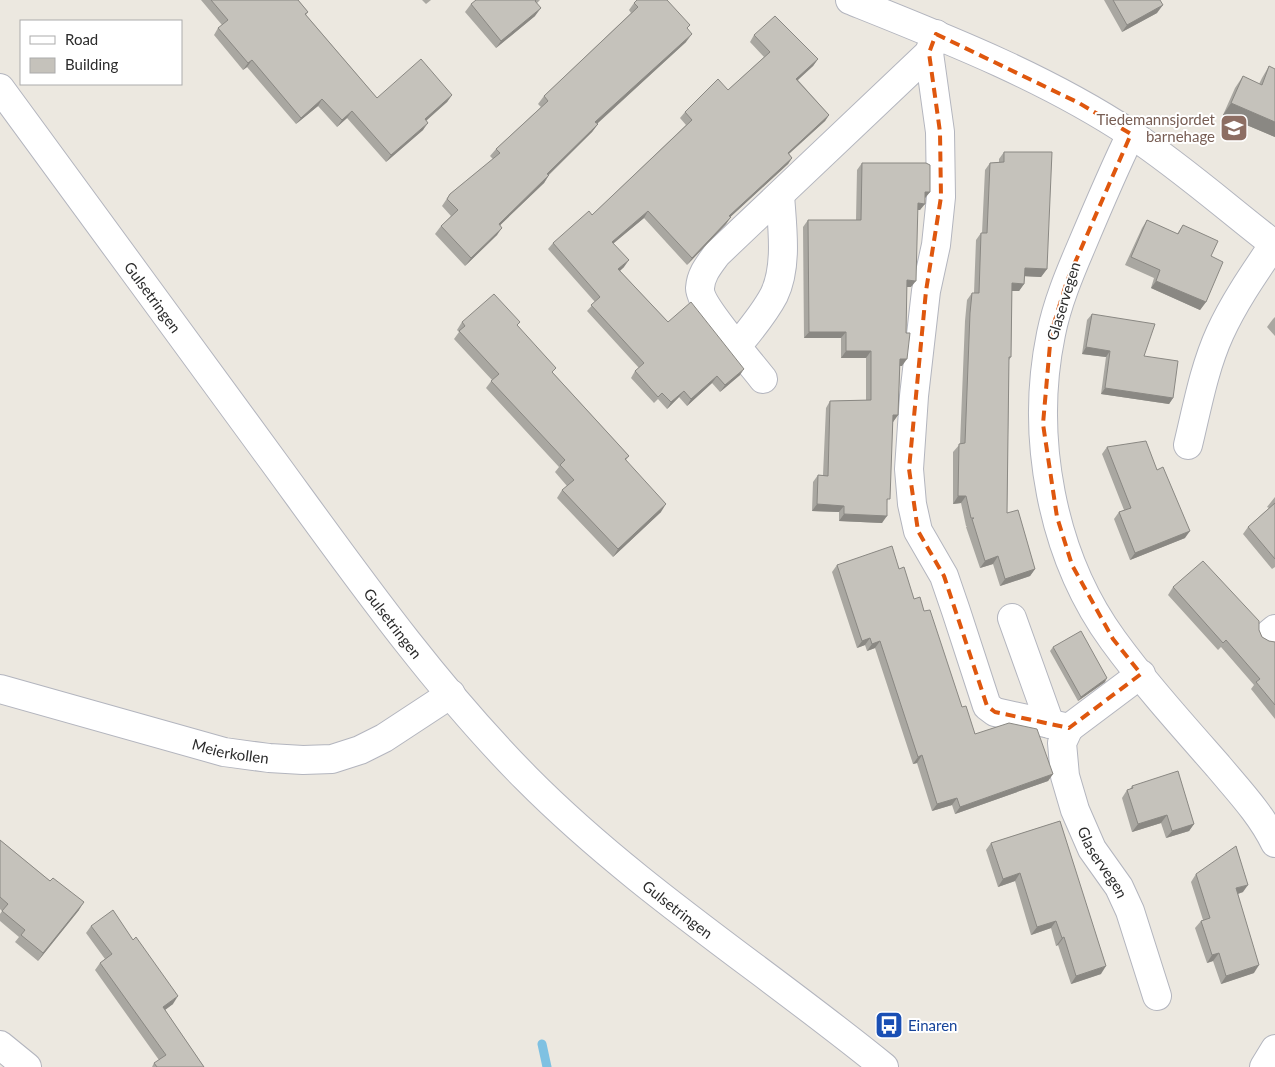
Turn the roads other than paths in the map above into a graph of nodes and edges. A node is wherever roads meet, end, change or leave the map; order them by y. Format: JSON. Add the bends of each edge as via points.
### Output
{"nodes":[{"id":1,"x":850,"y":0,"type":"edge"},
{"id":2,"x":932,"y":44,"type":"junction"},
{"id":3,"x":0,"y":88,"type":"edge"},
{"id":4,"x":1131,"y":134,"type":"junction"},
{"id":5,"x":780,"y":195,"type":"junction"},
{"id":6,"x":1274,"y":244,"type":"edge"},
{"id":7,"x":738,"y":345,"type":"junction"},
{"id":8,"x":763,"y":379,"type":"dead end"},
{"id":9,"x":1188,"y":445,"type":"dead end"},
{"id":10,"x":1012,"y":618,"type":"dead end"},
{"id":11,"x":1141,"y":674,"type":"junction"},
{"id":12,"x":0,"y":688,"type":"edge"},
{"id":13,"x":451,"y":694,"type":"junction"},
{"id":14,"x":1060,"y":726,"type":"junction"},
{"id":15,"x":1275,"y":843,"type":"edge"},
{"id":16,"x":1157,"y":996,"type":"dead end"},
{"id":17,"x":0,"y":1044,"type":"edge"},
{"id":18,"x":1275,"y":1050,"type":"edge"},
{"id":19,"x":28,"y":1067,"type":"edge"},
{"id":20,"x":884,"y":1067,"type":"edge"},
{"id":21,"x":1264,"y":1067,"type":"edge"}],
"edges":[{"from":1,"to":2,"type":"street"},
{"from":2,"to":4,"type":"street","via":[[1019,72]]},
{"from":2,"to":5,"type":"street"},
{"from":2,"to":14,"type":"street","via":[[940,132],[941,197],[914,396],[909,469],[912,504],[918,531],[944,576],[986,706],[995,712]]},
{"from":3,"to":13,"type":"street","name":"Gulsetringen","via":[[340,552]]},
{"from":4,"to":6,"type":"street"},
{"from":4,"to":11,"type":"street","name":"Glaservegen","via":[[1067,281],[1051,333],[1044,376],[1043,424],[1057,517],[1072,565],[1088,600]]},
{"from":5,"to":7,"type":"street","via":[[783,241],[775,293],[759,320]]},
{"from":5,"to":7,"type":"street","via":[[717,254],[702,274],[700,290],[705,306]]},
{"from":6,"to":9,"type":"street","via":[[1220,332],[1208,364]]},
{"from":7,"to":8,"type":"street"},
{"from":10,"to":14,"type":"street"},
{"from":11,"to":14,"type":"street"},
{"from":11,"to":15,"type":"street","name":"Glaservegen","via":[[1250,804]]},
{"from":12,"to":13,"type":"street","name":"Meierkollen","via":[[224,752],[303,760],[332,759],[360,750]]},
{"from":13,"to":20,"type":"street","name":"Gulsetringen","via":[[523,775],[576,828]]},
{"from":14,"to":16,"type":"street","name":"Glaservegen","via":[[1065,776],[1075,810],[1092,849],[1119,887],[1130,911]]},
{"from":17,"to":19,"type":"street"},
{"from":18,"to":21,"type":"street"}]}
